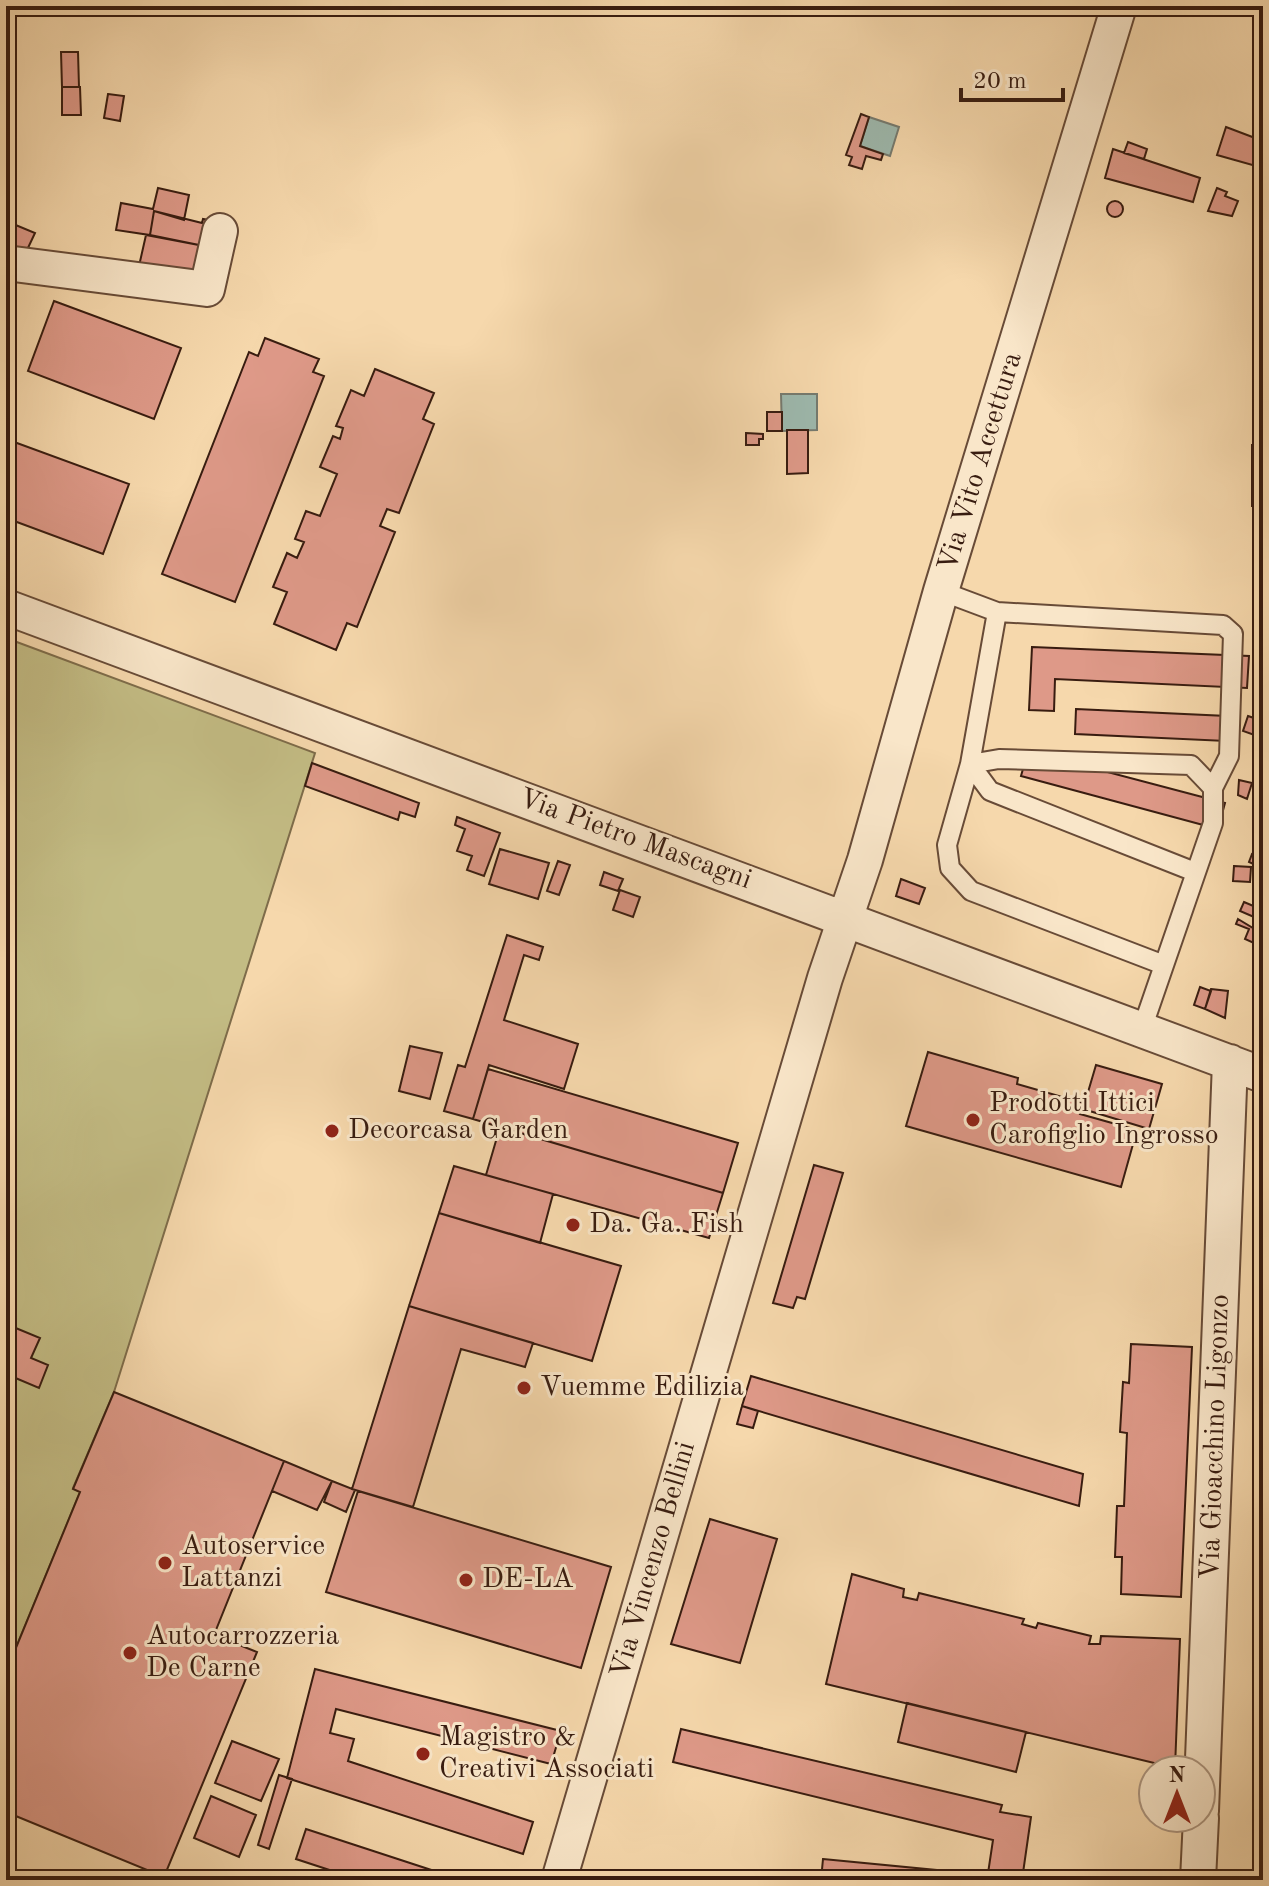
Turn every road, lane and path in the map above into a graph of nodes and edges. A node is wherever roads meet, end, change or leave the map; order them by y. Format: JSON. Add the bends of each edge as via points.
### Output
{"nodes":[{"id":1,"x":1119,"y":6,"type":"edge"},
{"id":2,"x":220,"y":231,"type":"dead end"},
{"id":3,"x":6,"y":263,"type":"edge"},
{"id":4,"x":941,"y":591,"type":"junction"},
{"id":5,"x":6,"y":607,"type":"edge"},
{"id":6,"x":997,"y":612,"type":"junction"},
{"id":7,"x":970,"y":764,"type":"junction"},
{"id":8,"x":1213,"y":788,"type":"junction"},
{"id":9,"x":1195,"y":872,"type":"junction"},
{"id":10,"x":845,"y":918,"type":"junction"},
{"id":11,"x":1164,"y":965,"type":"junction"},
{"id":12,"x":1142,"y":1029,"type":"junction"},
{"id":13,"x":1230,"y":1062,"type":"junction"},
{"id":14,"x":1263,"y":1075,"type":"edge"},
{"id":15,"x":1203,"y":1754,"type":"edge"},
{"id":16,"x":1200,"y":1834,"type":"edge"},
{"id":17,"x":559,"y":1880,"type":"edge"},
{"id":18,"x":1198,"y":1880,"type":"edge"}],
"edges":[{"from":1,"to":4,"type":"street","name":"Via Vito Accettura"},
{"from":2,"to":3,"type":"street","via":[[207,289]]},
{"from":4,"to":6,"type":"lane"},
{"from":4,"to":10,"type":"street","name":"Via Vito Accettura"},
{"from":5,"to":10,"type":"street","name":"Via Pietro Mascagni"},
{"from":6,"to":7,"type":"lane"},
{"from":6,"to":8,"type":"lane","via":[[1223,625],[1233,634],[1229,756]]},
{"from":7,"to":8,"type":"lane","via":[[999,759],[1191,765]]},
{"from":7,"to":9,"type":"lane","via":[[990,791]]},
{"from":7,"to":11,"type":"lane","via":[[947,845],[950,868],[971,891]]},
{"from":8,"to":9,"type":"lane","via":[[1213,823]]},
{"from":9,"to":11,"type":"lane"},
{"from":10,"to":12,"type":"street","name":"Via Pietro Mascagni"},
{"from":10,"to":17,"type":"street","name":"Via Vincenzo Bellini"},
{"from":11,"to":12,"type":"lane"},
{"from":12,"to":13,"type":"street","name":"Via Pietro Mascagni"},
{"from":13,"to":14,"type":"street","name":"Via Pietro Mascagni"},
{"from":13,"to":15,"type":"street","name":"Via Gioacchino Ligonzo"},
{"from":16,"to":18,"type":"street"}]}
